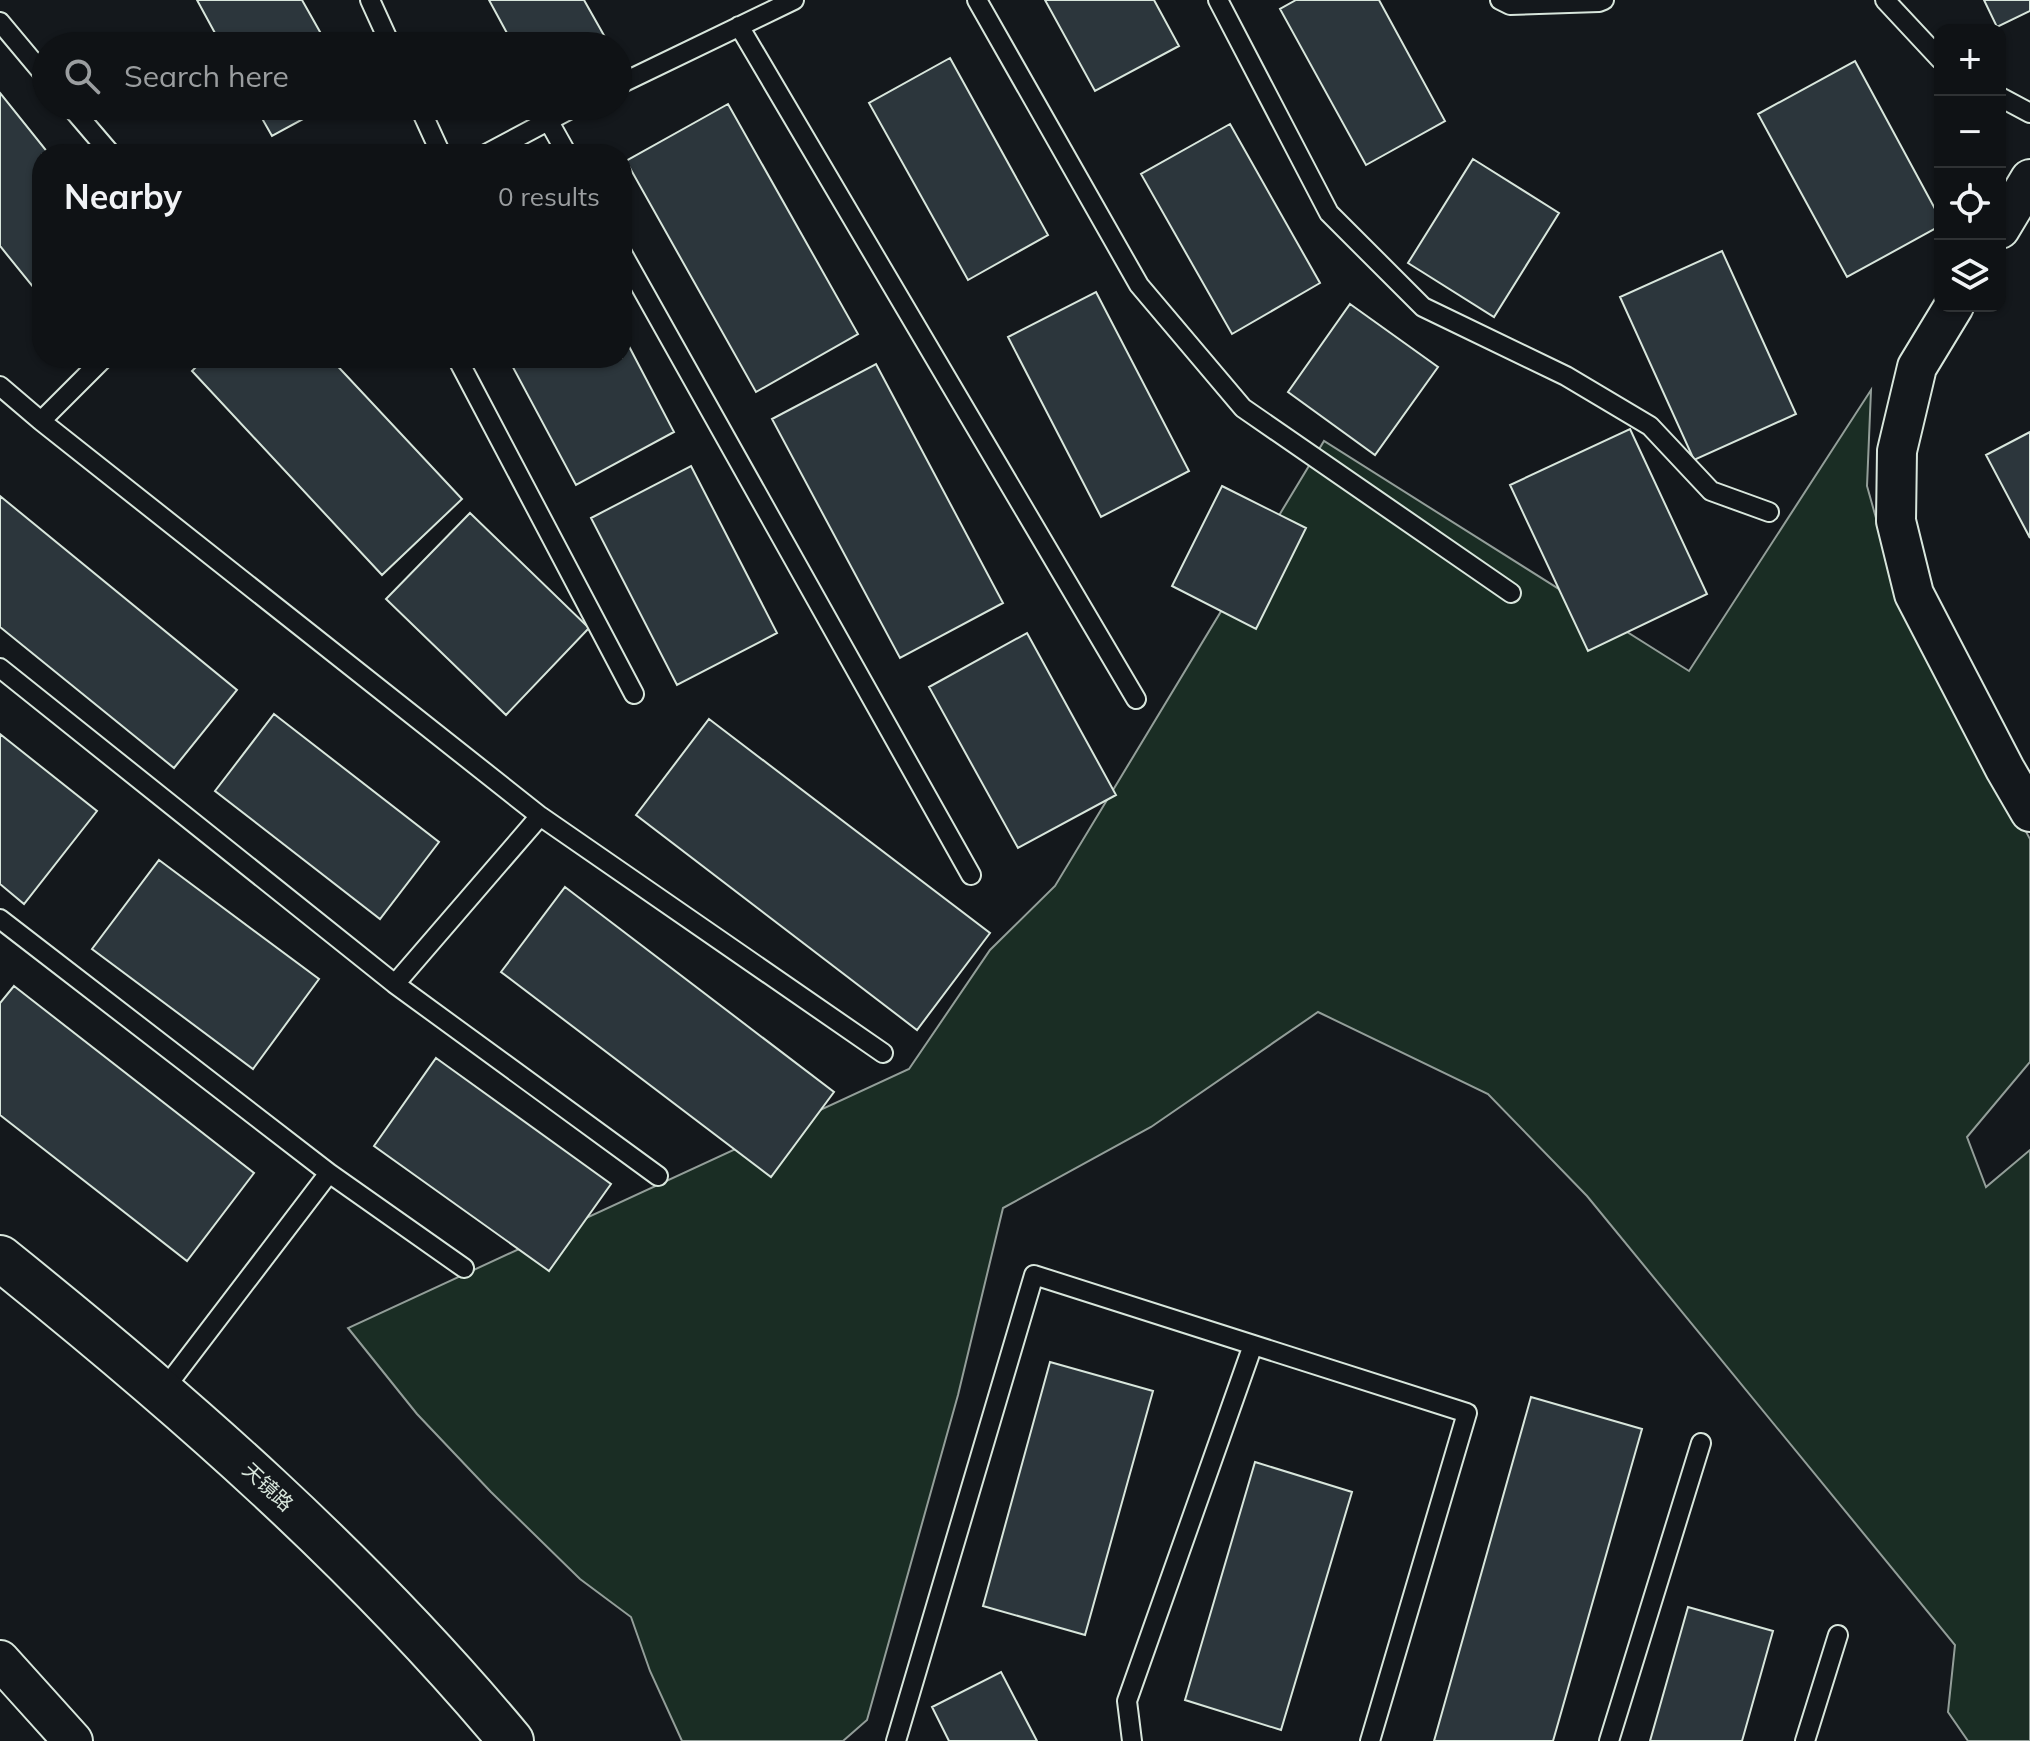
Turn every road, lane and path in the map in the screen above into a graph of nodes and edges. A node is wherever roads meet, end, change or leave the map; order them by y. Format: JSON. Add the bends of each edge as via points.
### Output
{"nodes":[{"id":1,"x":370,"y":0,"type":"edge"},
{"id":2,"x":794,"y":0,"type":"edge"},
{"id":3,"x":977,"y":0,"type":"edge"},
{"id":4,"x":1218,"y":0,"type":"edge"},
{"id":5,"x":1500,"y":0,"type":"edge"},
{"id":6,"x":1604,"y":0,"type":"edge"},
{"id":7,"x":1885,"y":0,"type":"edge"},
{"id":8,"x":767,"y":6,"type":"edge"},
{"id":9,"x":0,"y":22,"type":"edge"},
{"id":10,"x":739,"y":26,"type":"junction"},
{"id":11,"x":385,"y":32,"type":"edge"},
{"id":12,"x":1934,"y":53,"type":"edge"},
{"id":13,"x":32,"y":60,"type":"edge"},
{"id":14,"x":632,"y":78,"type":"edge"},
{"id":15,"x":2006,"y":100,"type":"edge"},
{"id":16,"x":2030,"y":113,"type":"edge"},
{"id":17,"x":82,"y":120,"type":"edge"},
{"id":18,"x":425,"y":120,"type":"edge"},
{"id":19,"x":548,"y":120,"type":"joint"},
{"id":20,"x":102,"y":144,"type":"edge"},
{"id":21,"x":436,"y":144,"type":"edge"},
{"id":22,"x":504,"y":144,"type":"edge"},
{"id":23,"x":561,"y":144,"type":"edge"},
{"id":24,"x":2030,"y":179,"type":"edge"},
{"id":25,"x":2006,"y":219,"type":"edge"},
{"id":26,"x":632,"y":271,"type":"edge"},
{"id":27,"x":1950,"y":312,"type":"edge"},
{"id":28,"x":94,"y":368,"type":"edge"},
{"id":29,"x":462,"y":368,"type":"edge"},
{"id":30,"x":0,"y":386,"type":"edge"},
{"id":31,"x":41,"y":421,"type":"junction"},
{"id":32,"x":1769,"y":512,"type":"dead end"},
{"id":33,"x":1511,"y":593,"type":"dead end"},
{"id":34,"x":0,"y":668,"type":"edge"},
{"id":35,"x":634,"y":694,"type":"dead end"},
{"id":36,"x":1136,"y":699,"type":"dead end"},
{"id":37,"x":2030,"y":812,"type":"edge"},
{"id":38,"x":540,"y":816,"type":"junction"},
{"id":39,"x":971,"y":875,"type":"dead end"},
{"id":40,"x":0,"y":919,"type":"edge"},
{"id":41,"x":395,"y":984,"type":"junction"},
{"id":42,"x":883,"y":1053,"type":"dead end"},
{"id":43,"x":329,"y":1173,"type":"junction"},
{"id":44,"x":658,"y":1176,"type":"dead end"},
{"id":45,"x":0,"y":1258,"type":"edge"},
{"id":46,"x":464,"y":1268,"type":"dead end"},
{"id":47,"x":1253,"y":1345,"type":"junction"},
{"id":48,"x":162,"y":1392,"type":"junction"},
{"id":49,"x":1701,"y":1443,"type":"dead end"},
{"id":50,"x":1838,"y":1635,"type":"dead end"},
{"id":51,"x":0,"y":1660,"type":"edge"},
{"id":52,"x":73,"y":1741,"type":"edge"},
{"id":53,"x":511,"y":1741,"type":"edge"},
{"id":54,"x":896,"y":1741,"type":"edge"},
{"id":55,"x":1132,"y":1741,"type":"edge"},
{"id":56,"x":1370,"y":1741,"type":"edge"},
{"id":57,"x":1609,"y":1741,"type":"edge"},
{"id":58,"x":1805,"y":1741,"type":"edge"}],
"edges":[{"from":1,"to":11,"type":"lane"},
{"from":2,"to":8,"type":"lane"},
{"from":3,"to":33,"type":"lane","via":[[1139,285],[1243,408]]},
{"from":4,"to":32,"type":"lane","via":[[1329,213],[1423,307],[1566,376],[1650,426],[1711,491]]},
{"from":5,"to":6,"type":"lane","via":[[1510,5]]},
{"from":7,"to":12,"type":"lane"},
{"from":8,"to":10,"type":"lane"},
{"from":9,"to":13,"type":"lane"},
{"from":10,"to":14,"type":"lane"},
{"from":10,"to":36,"type":"lane"},
{"from":15,"to":16,"type":"lane"},
{"from":17,"to":20,"type":"lane"},
{"from":18,"to":21,"type":"lane"},
{"from":19,"to":22,"type":"lane"},
{"from":19,"to":23,"type":"lane"},
{"from":24,"to":25,"type":"street"},
{"from":26,"to":39,"type":"lane"},
{"from":27,"to":37,"type":"street","via":[[1917,367],[1897,451],[1896,521],[1914,594]]},
{"from":28,"to":31,"type":"lane"},
{"from":29,"to":35,"type":"lane"},
{"from":30,"to":31,"type":"lane"},
{"from":31,"to":38,"type":"lane"},
{"from":34,"to":41,"type":"lane"},
{"from":38,"to":41,"type":"lane"},
{"from":38,"to":42,"type":"lane"},
{"from":40,"to":43,"type":"lane"},
{"from":41,"to":44,"type":"lane"},
{"from":43,"to":46,"type":"lane"},
{"from":43,"to":48,"type":"lane"},
{"from":45,"to":48,"type":"street","name":"天镜路"},
{"from":47,"to":54,"type":"lane","via":[[1034,1275]]},
{"from":47,"to":55,"type":"lane","via":[[1127,1701]]},
{"from":47,"to":56,"type":"lane","via":[[1467,1413]]},
{"from":48,"to":53,"type":"street","name":"天镜路","via":[[352,1566]]},
{"from":49,"to":57,"type":"lane"},
{"from":50,"to":58,"type":"lane"},
{"from":51,"to":52,"type":"street"}]}
